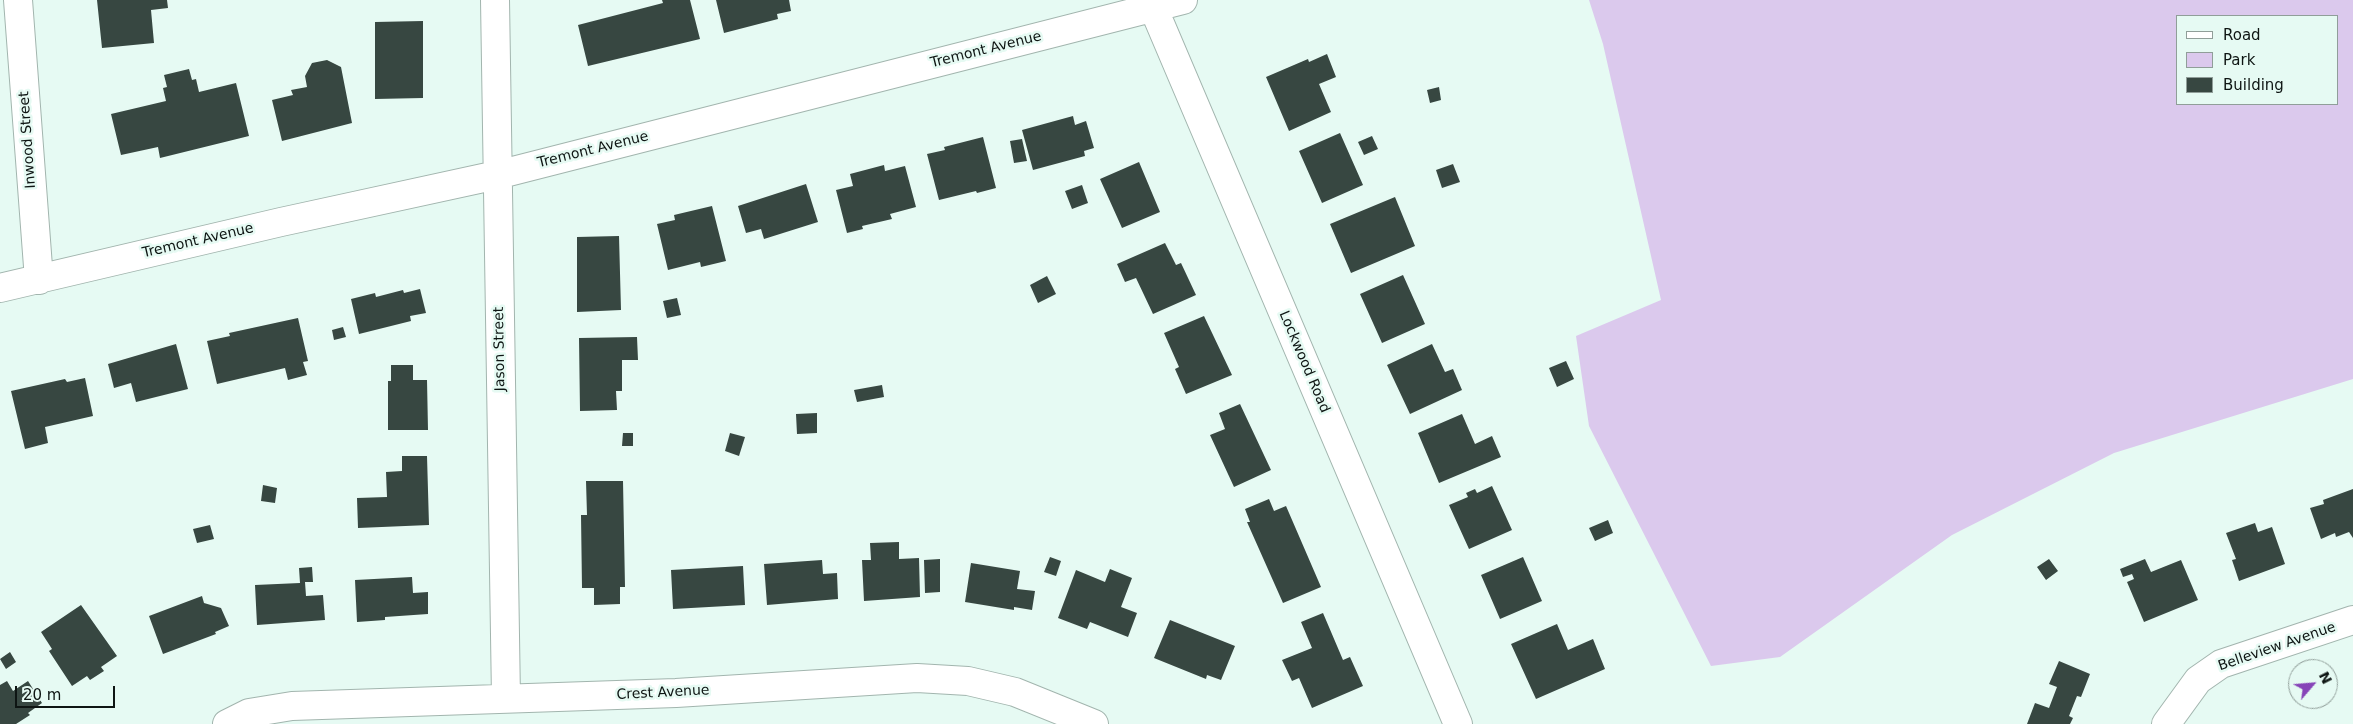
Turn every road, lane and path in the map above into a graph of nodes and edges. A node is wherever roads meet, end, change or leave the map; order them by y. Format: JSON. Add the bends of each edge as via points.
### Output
{"nodes":[{"id":1,"x":18,"y":0,"type":"edge"},
{"id":2,"x":495,"y":0,"type":"edge"},
{"id":3,"x":1183,"y":0,"type":"edge"},
{"id":4,"x":1152,"y":4,"type":"edge"},
{"id":5,"x":497,"y":175,"type":"junction"},
{"id":6,"x":39,"y":280,"type":"junction"},
{"id":7,"x":0,"y":288,"type":"edge"},
{"id":8,"x":2353,"y":620,"type":"edge"},
{"id":9,"x":506,"y":698,"type":"junction"},
{"id":10,"x":227,"y":724,"type":"edge"},
{"id":11,"x":1094,"y":724,"type":"edge"},
{"id":12,"x":1458,"y":724,"type":"edge"},
{"id":13,"x":2166,"y":724,"type":"edge"}],
"edges":[{"from":1,"to":6,"type":"street","name":"Inwood Street"},
{"from":2,"to":5,"type":"street","name":"Jason Street"},
{"from":3,"to":4,"type":"street","name":"Tremont Avenue"},
{"from":4,"to":5,"type":"street","name":"Tremont Avenue"},
{"from":4,"to":12,"type":"street","name":"Lockwood Road"},
{"from":5,"to":6,"type":"street","name":"Tremont Avenue","via":[[253,228]]},
{"from":5,"to":9,"type":"street","name":"Jason Street"},
{"from":6,"to":7,"type":"street","name":"Tremont Avenue"},
{"from":8,"to":13,"type":"street","name":"Belleview Avenue","via":[[2221,664],[2198,680]]},
{"from":9,"to":10,"type":"street","name":"Crest Avenue","via":[[292,706],[249,713]]},
{"from":9,"to":11,"type":"street","name":"Crest Avenue","via":[[676,693],[917,678],[968,681],[1014,692]]}]}
